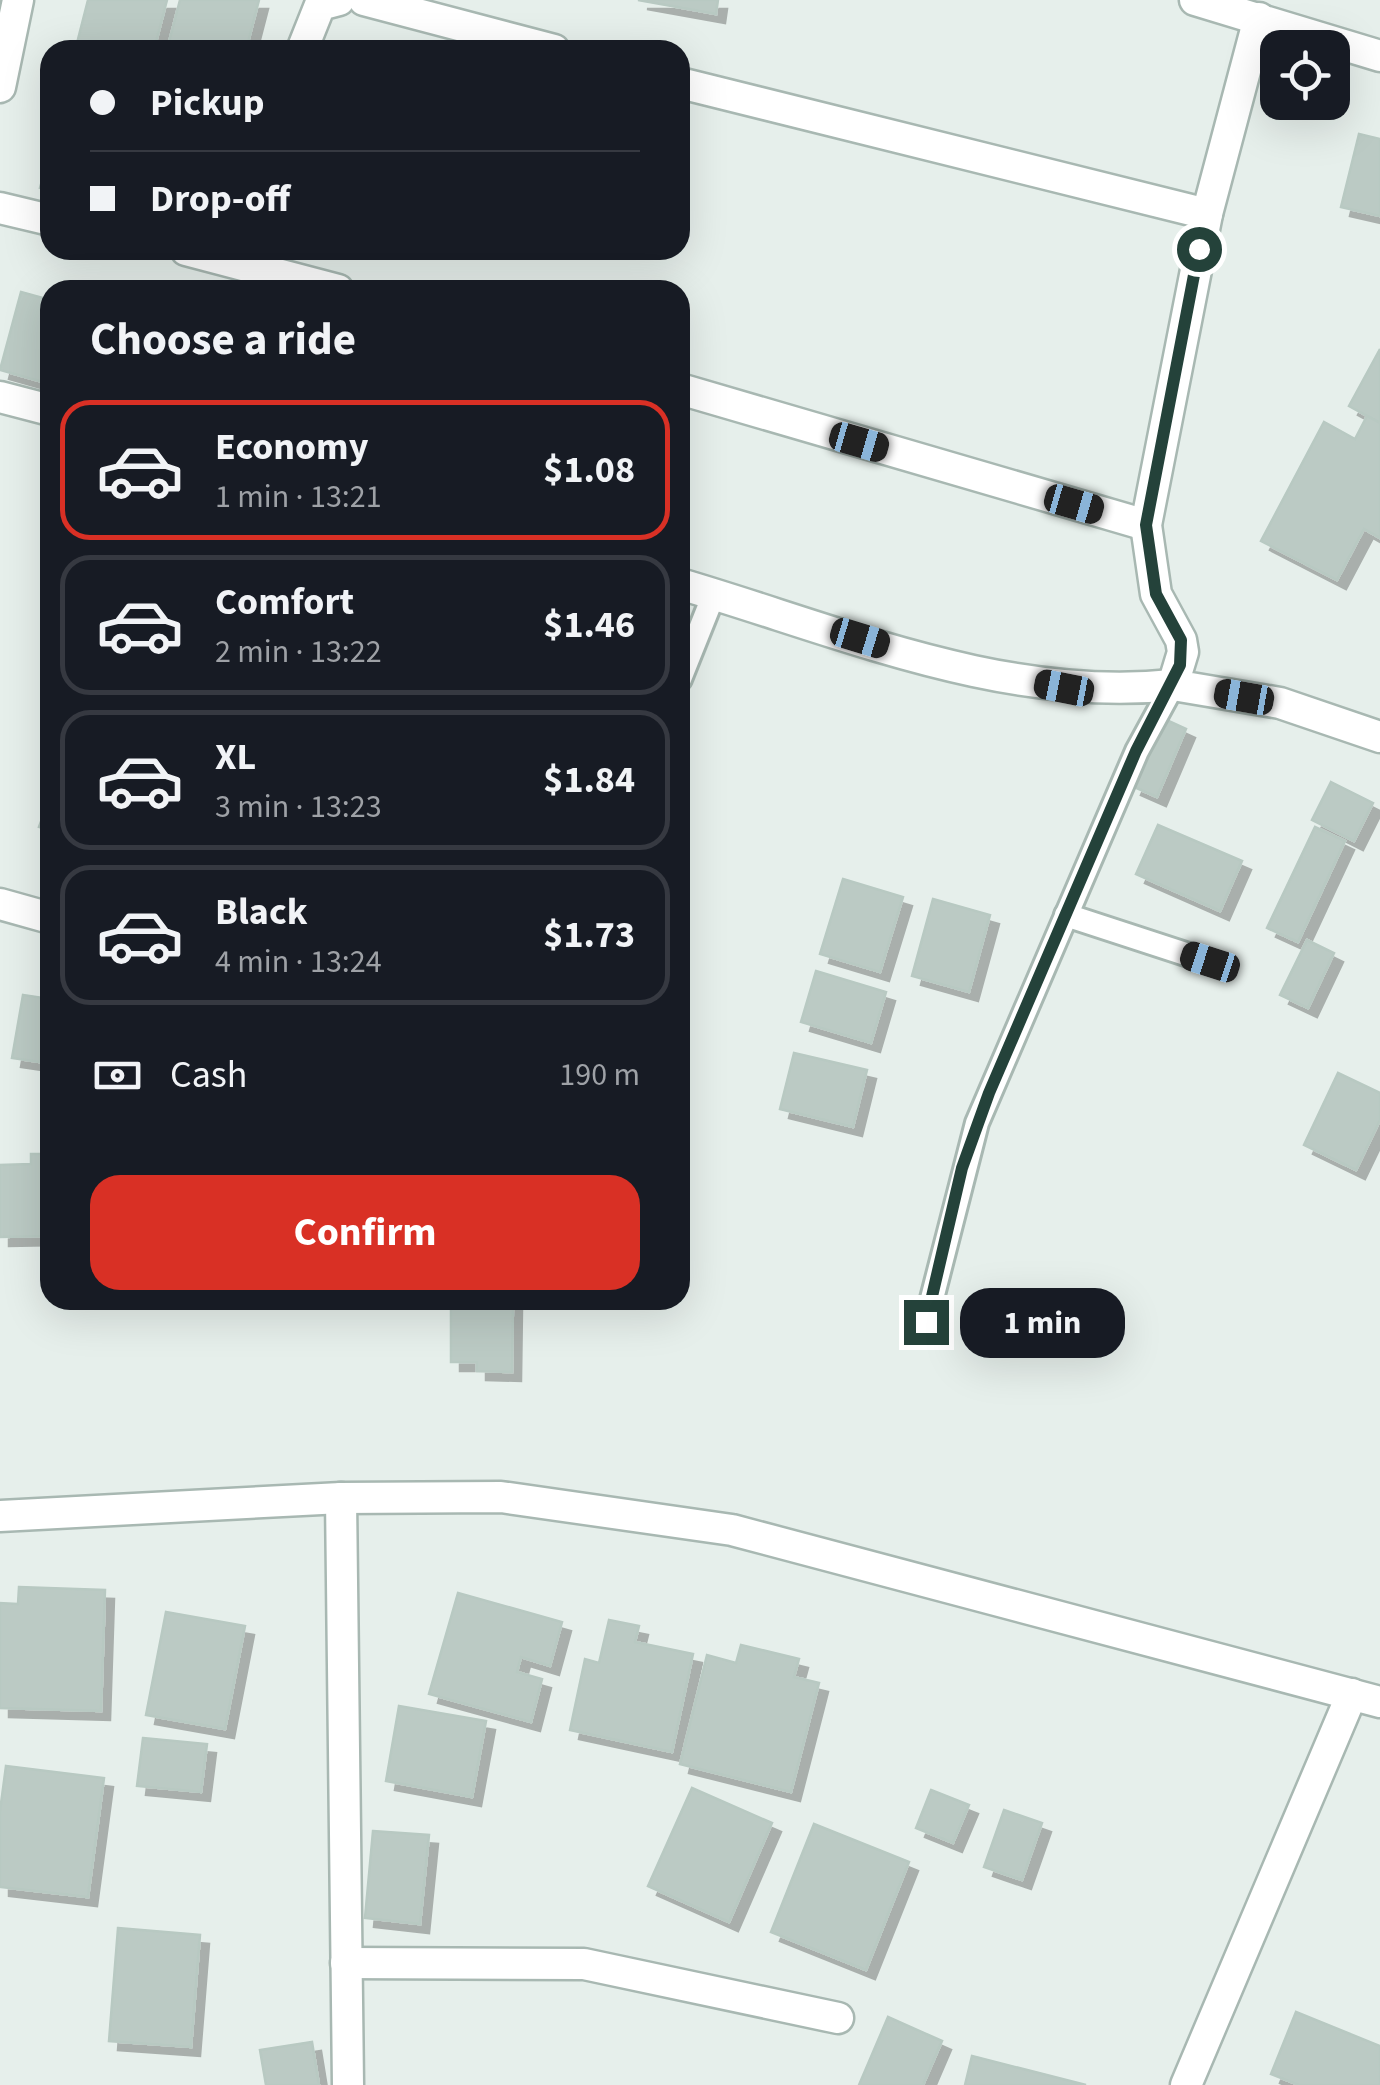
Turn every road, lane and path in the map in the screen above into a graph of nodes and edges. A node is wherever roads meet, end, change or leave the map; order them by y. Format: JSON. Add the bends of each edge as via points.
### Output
{"nodes":[{"id":1,"x":18,"y":0,"type":"edge"},
{"id":2,"x":339,"y":0,"type":"edge"},
{"id":3,"x":364,"y":0,"type":"edge"},
{"id":4,"x":1194,"y":0,"type":"edge"},
{"id":5,"x":1260,"y":18,"type":"junction"},
{"id":6,"x":306,"y":40,"type":"edge"},
{"id":7,"x":516,"y":40,"type":"edge"},
{"id":8,"x":1380,"y":56,"type":"edge"},
{"id":9,"x":690,"y":85,"type":"edge"},
{"id":10,"x":0,"y":87,"type":"edge"},
{"id":11,"x":0,"y":208,"type":"edge"},
{"id":12,"x":1207,"y":214,"type":"junction"},
{"id":13,"x":40,"y":218,"type":"edge"},
{"id":14,"x":258,"y":260,"type":"edge"},
{"id":15,"x":311,"y":280,"type":"edge"},
{"id":16,"x":690,"y":392,"type":"edge"},
{"id":17,"x":0,"y":397,"type":"edge"},
{"id":18,"x":40,"y":407,"type":"edge"},
{"id":19,"x":1146,"y":525,"type":"junction"},
{"id":20,"x":690,"y":587,"type":"edge"},
{"id":21,"x":714,"y":594,"type":"junction"},
{"id":22,"x":690,"y":654,"type":"edge"},
{"id":23,"x":1173,"y":685,"type":"junction"},
{"id":24,"x":1377,"y":728,"type":"edge"},
{"id":25,"x":0,"y":904,"type":"edge"},
{"id":26,"x":40,"y":915,"type":"edge"},
{"id":27,"x":1066,"y":915,"type":"junction"},
{"id":28,"x":1210,"y":962,"type":"dead end"},
{"id":29,"x":926,"y":1322,"type":"dead end"},
{"id":30,"x":341,"y":1498,"type":"junction"},
{"id":31,"x":0,"y":1516,"type":"edge"},
{"id":32,"x":1366,"y":1698,"type":"edge"},
{"id":33,"x":346,"y":1962,"type":"junction"},
{"id":34,"x":838,"y":2018,"type":"dead end"},
{"id":35,"x":348,"y":2085,"type":"edge"},
{"id":36,"x":1186,"y":2085,"type":"edge"}],
"edges":[{"from":1,"to":10,"type":"street"},
{"from":2,"to":6,"type":"street","via":[[320,5]]},
{"from":3,"to":7,"type":"street"},
{"from":4,"to":5,"type":"street"},
{"from":5,"to":8,"type":"street"},
{"from":5,"to":12,"type":"street"},
{"from":9,"to":12,"type":"street"},
{"from":11,"to":13,"type":"street"},
{"from":12,"to":19,"type":"street"},
{"from":14,"to":15,"type":"street"},
{"from":16,"to":19,"type":"street"},
{"from":17,"to":18,"type":"street"},
{"from":19,"to":23,"type":"street","via":[[1156,594],[1181,640]]},
{"from":20,"to":21,"type":"street"},
{"from":21,"to":22,"type":"lane"},
{"from":21,"to":23,"type":"street","via":[[988,674],[1064,688]]},
{"from":23,"to":24,"type":"street"},
{"from":23,"to":27,"type":"lane","via":[[1136,751]]},
{"from":25,"to":26,"type":"street"},
{"from":27,"to":28,"type":"lane"},
{"from":27,"to":29,"type":"lane","via":[[977,1124]]},
{"from":30,"to":31,"type":"street"},
{"from":30,"to":32,"type":"street","via":[[502,1497],[732,1530]]},
{"from":30,"to":33,"type":"street"},
{"from":32,"to":36,"type":"street"},
{"from":33,"to":34,"type":"street","via":[[584,1964]]},
{"from":33,"to":35,"type":"street"}]}
